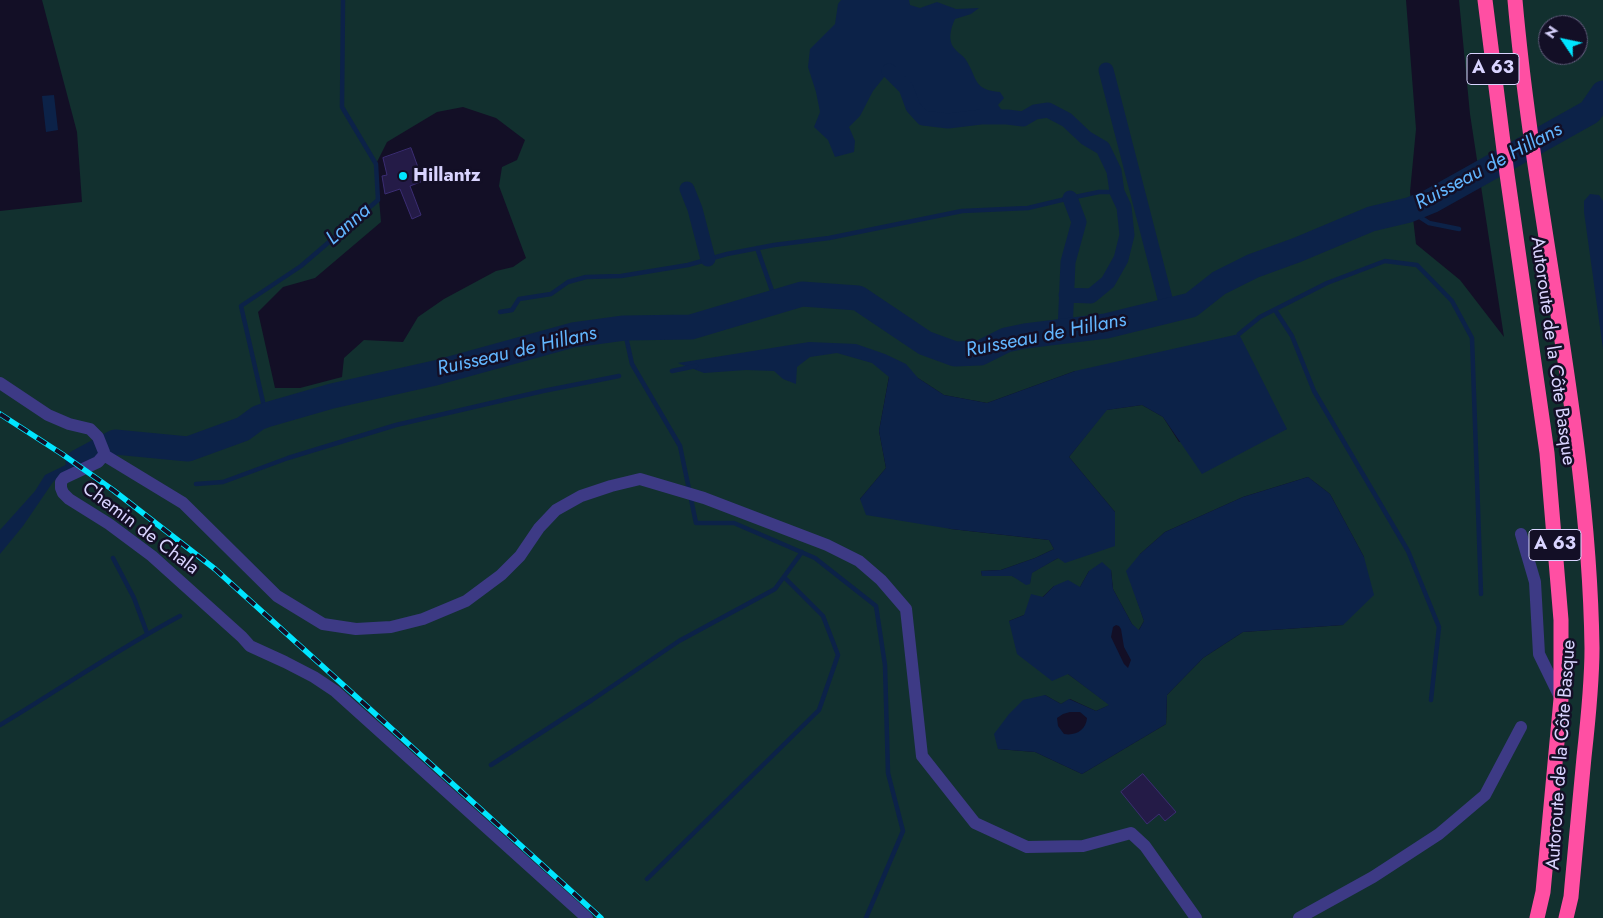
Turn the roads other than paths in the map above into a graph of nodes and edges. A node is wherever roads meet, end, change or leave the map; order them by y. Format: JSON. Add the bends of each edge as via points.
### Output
{"nodes":[{"id":1,"x":1486,"y":0,"type":"edge"},
{"id":2,"x":1515,"y":0,"type":"edge"},
{"id":3,"x":0,"y":383,"type":"edge"},
{"id":4,"x":103,"y":451,"type":"junction"},
{"id":5,"x":1520,"y":534,"type":"dead end"},
{"id":6,"x":1561,"y":700,"type":"junction"},
{"id":7,"x":1521,"y":727,"type":"dead end"},
{"id":8,"x":587,"y":918,"type":"edge"},
{"id":9,"x":1196,"y":918,"type":"edge"},
{"id":10,"x":1299,"y":918,"type":"edge"},
{"id":11,"x":1537,"y":918,"type":"edge"},
{"id":12,"x":1566,"y":918,"type":"edge"}],
"edges":[{"from":1,"to":6,"type":"highway","name":"Autoroute de la Côte Basque","number":"A 63","via":[[1547,453],[1561,620]]},
{"from":2,"to":12,"type":"highway","name":"Autoroute de la Côte Basque","number":"A 63","via":[[1579,462],[1590,595],[1591,691],[1571,897]]},
{"from":3,"to":4,"type":"street","via":[[48,415],[90,429],[98,437]]},
{"from":4,"to":8,"type":"street","name":"Chemin de Chala","via":[[98,462],[64,478],[61,482],[63,493],[152,556],[250,646],[314,676],[335,691]]},
{"from":4,"to":9,"type":"street","via":[[182,503],[277,596],[323,624],[356,629],[423,619],[466,601],[520,556],[556,510],[581,496],[640,479],[704,498],[827,544],[859,562],[881,580],[906,609],[922,756],[975,824],[1027,848],[1083,846],[1131,833],[1145,846]]},
{"from":5,"to":6,"type":"street","via":[[1535,582],[1539,654]]},
{"from":6,"to":11,"type":"highway","name":"Autoroute de la Côte Basque","number":"A 63","via":[[1543,892]]},
{"from":7,"to":10,"type":"street","via":[[1485,795],[1439,834],[1373,877]]}]}
